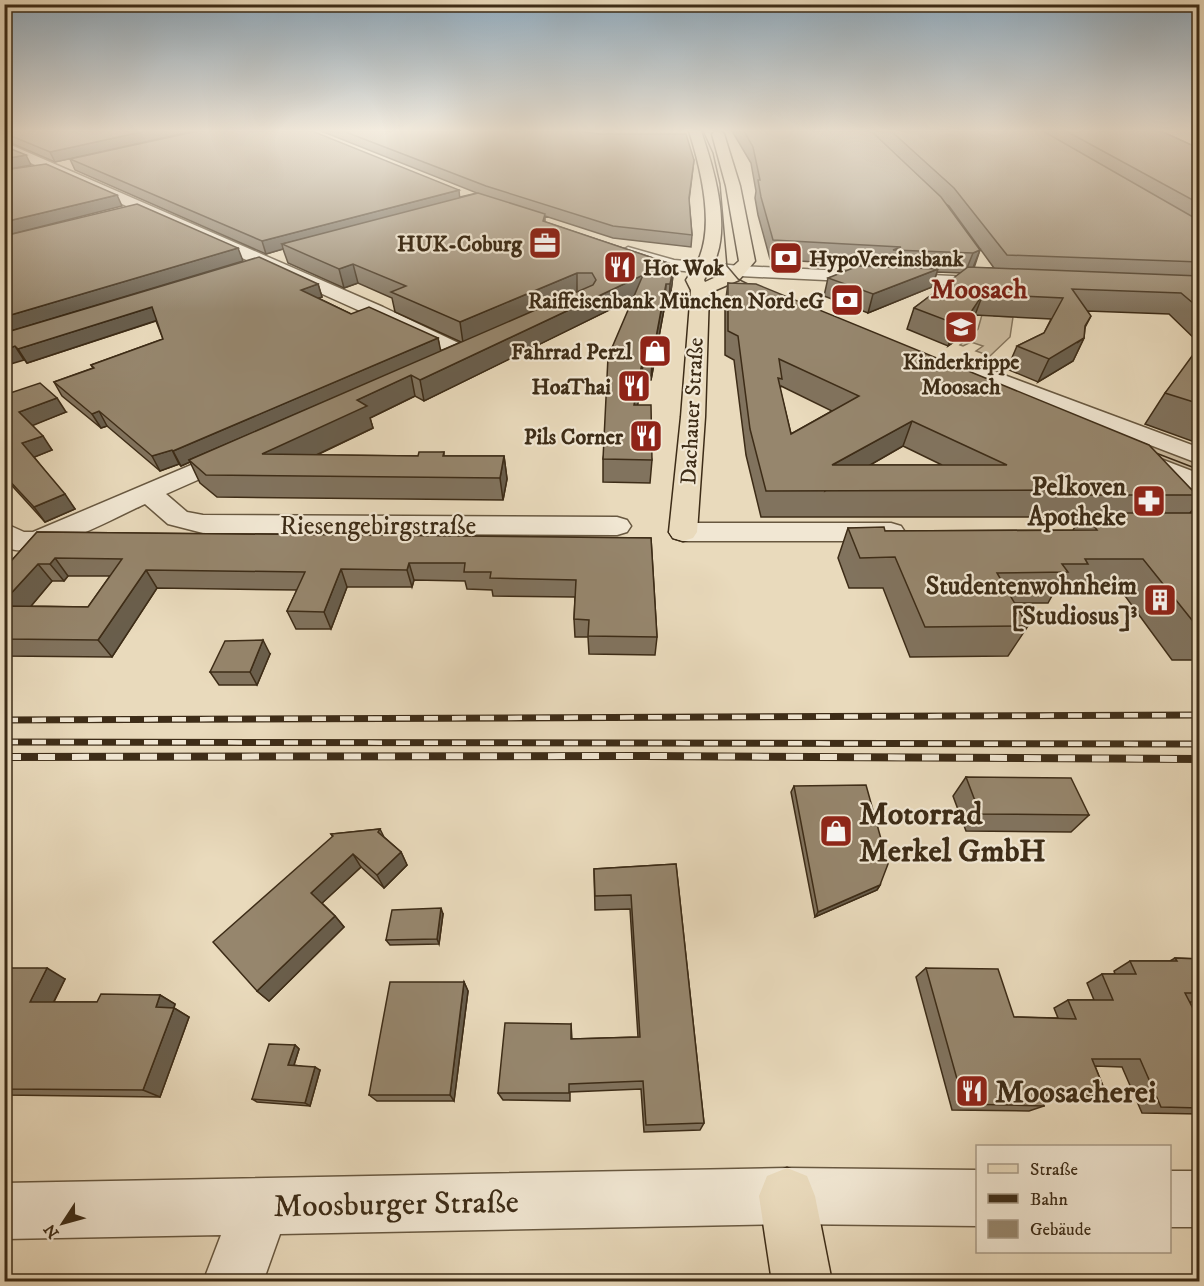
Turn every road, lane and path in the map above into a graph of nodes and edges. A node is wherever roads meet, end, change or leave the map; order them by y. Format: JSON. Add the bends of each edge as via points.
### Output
{"nodes":[{"id":1,"x":104,"y":191,"type":"edge"},
{"id":2,"x":709,"y":191,"type":"edge"},
{"id":3,"x":733,"y":191,"type":"edge"},
{"id":4,"x":143,"y":208,"type":"junction"},
{"id":5,"x":120,"y":214,"type":"edge"},
{"id":6,"x":609,"y":246,"type":"edge"},
{"id":7,"x":286,"y":255,"type":"edge"},
{"id":8,"x":263,"y":262,"type":"junction"},
{"id":9,"x":701,"y":267,"type":"junction"},
{"id":10,"x":241,"y":268,"type":"edge"},
{"id":11,"x":740,"y":271,"type":"junction"},
{"id":12,"x":1015,"y":284,"type":"edge"},
{"id":13,"x":700,"y":290,"type":"junction"},
{"id":14,"x":485,"y":344,"type":"edge"},
{"id":15,"x":464,"y":353,"type":"junction"},
{"id":16,"x":443,"y":363,"type":"edge"},
{"id":17,"x":259,"y":444,"type":"edge"},
{"id":18,"x":1200,"y":457,"type":"edge"},
{"id":19,"x":1200,"y":484,"type":"edge"},
{"id":20,"x":148,"y":493,"type":"junction"},
{"id":21,"x":617,"y":526,"type":"dead end"},
{"id":22,"x":4,"y":532,"type":"edge"},
{"id":23,"x":683,"y":532,"type":"joint"},
{"id":24,"x":922,"y":532,"type":"edge"},
{"id":25,"x":787,"y":1196,"type":"junction"},
{"id":26,"x":976,"y":1198,"type":"edge"},
{"id":27,"x":1171,"y":1199,"type":"edge"},
{"id":28,"x":1200,"y":1199,"type":"edge"},
{"id":29,"x":261,"y":1206,"type":"junction"},
{"id":30,"x":4,"y":1211,"type":"edge"},
{"id":31,"x":233,"y":1281,"type":"edge"},
{"id":32,"x":802,"y":1281,"type":"edge"}],
"edges":[{"from":1,"to":4,"type":"street"},
{"from":2,"to":9,"type":"main road","name":"Dachauer Straße","via":[[710,254]]},
{"from":3,"to":11,"type":"main road","via":[[747,261]]},
{"from":4,"to":5,"type":"street"},
{"from":4,"to":8,"type":"street"},
{"from":6,"to":9,"type":"street","via":[[660,262]]},
{"from":7,"to":8,"type":"street"},
{"from":8,"to":10,"type":"street"},
{"from":8,"to":15,"type":"street"},
{"from":9,"to":11,"type":"street"},
{"from":9,"to":13,"type":"main road","name":"Dachauer Straße","via":[[695,280]]},
{"from":11,"to":12,"type":"street","via":[[987,276]]},
{"from":11,"to":13,"type":"main road"},
{"from":13,"to":23,"type":"main road","name":"Dachauer Straße"},
{"from":14,"to":15,"type":"street"},
{"from":15,"to":16,"type":"street"},
{"from":17,"to":20,"type":"street"},
{"from":18,"to":19,"type":"street","via":[[1035,395],[944,370]]},
{"from":20,"to":21,"type":"street","name":"Riesengebirgstraße","via":[[178,518],[203,524]]},
{"from":20,"to":22,"type":"street","via":[[37,541],[19,542]]},
{"from":23,"to":24,"type":"street"},
{"from":25,"to":26,"type":"street","name":"Moosburger Straße"},
{"from":25,"to":29,"type":"street","name":"Moosburger Straße"},
{"from":25,"to":32,"type":"main road"},
{"from":27,"to":28,"type":"street"},
{"from":29,"to":30,"type":"street","name":"Moosburger Straße"},
{"from":29,"to":31,"type":"street"}]}
